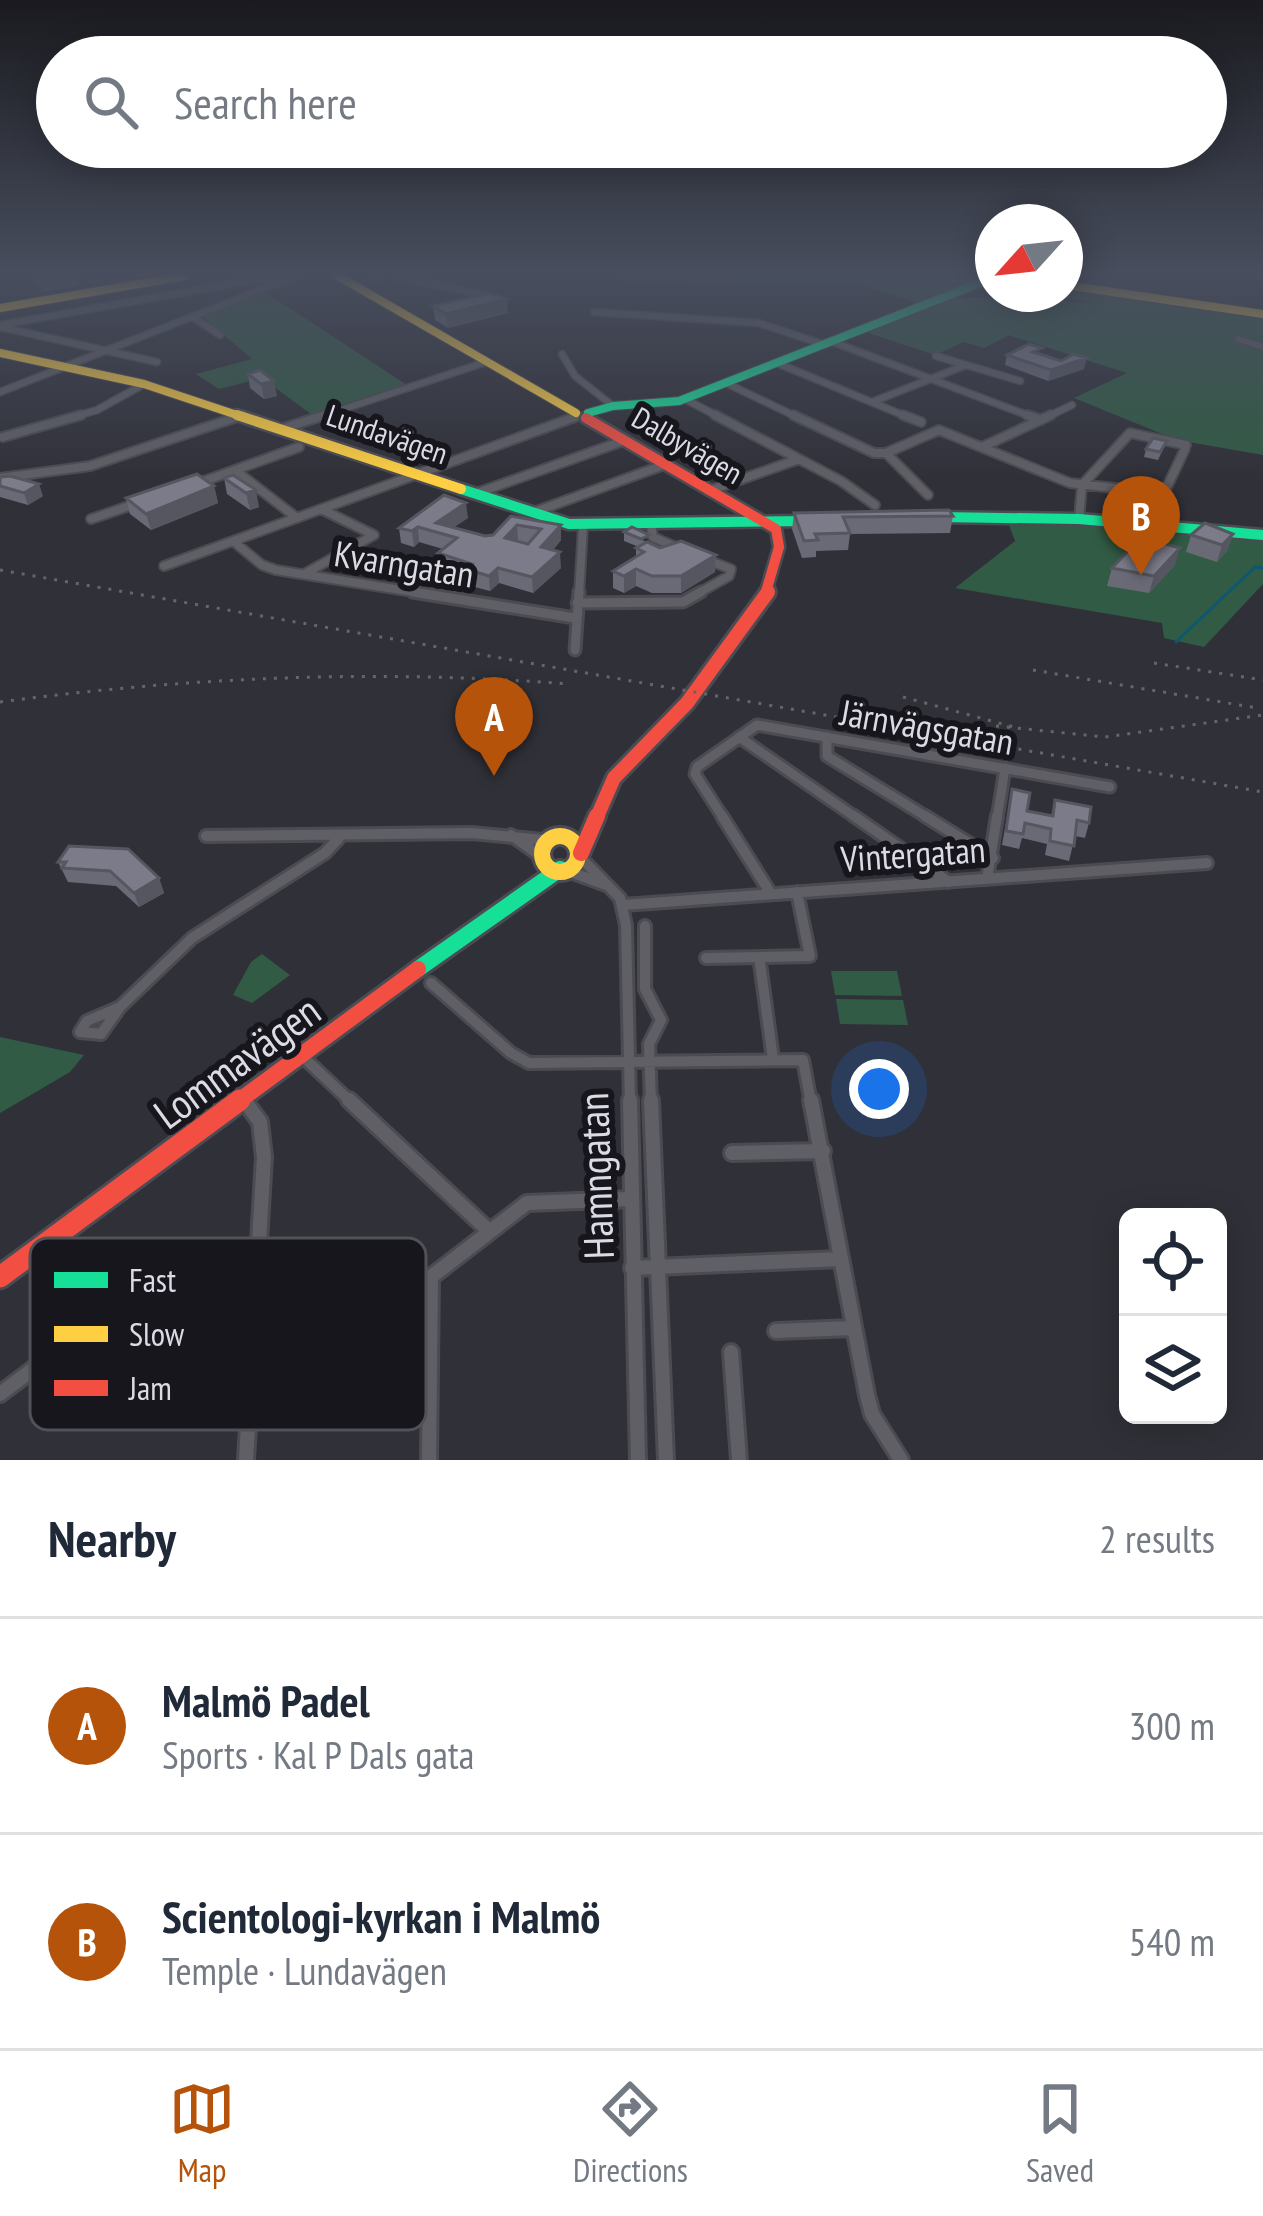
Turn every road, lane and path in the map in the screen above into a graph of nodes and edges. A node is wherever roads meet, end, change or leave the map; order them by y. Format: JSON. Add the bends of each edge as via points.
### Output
{"nodes":[{"id":1,"x":77,"y":344,"type":"edge"},
{"id":2,"x":123,"y":344,"type":"edge"},
{"id":3,"x":455,"y":344,"type":"edge"},
{"id":4,"x":826,"y":344,"type":"edge"},
{"id":5,"x":833,"y":344,"type":"edge"},
{"id":6,"x":106,"y":351,"type":"junction"},
{"id":7,"x":0,"y":353,"type":"edge"},
{"id":8,"x":562,"y":354,"type":"dead end"},
{"id":9,"x":936,"y":356,"type":"dead end"},
{"id":10,"x":158,"y":362,"type":"dead end"},
{"id":11,"x":486,"y":362,"type":"junction"},
{"id":12,"x":777,"y":363,"type":"junction"},
{"id":13,"x":966,"y":365,"type":"junction"},
{"id":14,"x":64,"y":368,"type":"junction"},
{"id":15,"x":931,"y":379,"type":"junction"},
{"id":16,"x":1020,"y":381,"type":"dead end"},
{"id":17,"x":726,"y":383,"type":"junction"},
{"id":18,"x":144,"y":384,"type":"junction"},
{"id":19,"x":0,"y":392,"type":"edge"},
{"id":20,"x":685,"y":399,"type":"junction"},
{"id":21,"x":872,"y":402,"type":"junction"},
{"id":22,"x":1072,"y":405,"type":"dead end"},
{"id":23,"x":613,"y":406,"type":"junction"},
{"id":24,"x":243,"y":415,"type":"junction"},
{"id":25,"x":581,"y":415,"type":"junction"},
{"id":26,"x":1041,"y":420,"type":"junction"},
{"id":27,"x":921,"y":422,"type":"dead end"},
{"id":28,"x":284,"y":428,"type":"junction"},
{"id":29,"x":3,"y":437,"type":"dead end"},
{"id":30,"x":623,"y":442,"type":"junction"},
{"id":31,"x":298,"y":447,"type":"dead end"},
{"id":32,"x":982,"y":447,"type":"junction"},
{"id":33,"x":886,"y":453,"type":"junction"},
{"id":34,"x":800,"y":459,"type":"junction"},
{"id":35,"x":664,"y":465,"type":"junction"},
{"id":36,"x":236,"y":471,"type":"junction"},
{"id":37,"x":416,"y":474,"type":"junction"},
{"id":38,"x":0,"y":478,"type":"edge"},
{"id":39,"x":194,"y":484,"type":"edge"},
{"id":40,"x":1082,"y":485,"type":"junction"},
{"id":41,"x":708,"y":490,"type":"junction"},
{"id":42,"x":474,"y":494,"type":"junction"},
{"id":43,"x":928,"y":496,"type":"dead end"},
{"id":44,"x":153,"y":498,"type":"edge"},
{"id":45,"x":875,"y":505,"type":"dead end"},
{"id":46,"x":321,"y":509,"type":"junction"},
{"id":47,"x":529,"y":513,"type":"junction"},
{"id":48,"x":913,"y":513,"type":"edge"},
{"id":49,"x":890,"y":516,"type":"edge"},
{"id":50,"x":1078,"y":516,"type":"junction"},
{"id":51,"x":857,"y":517,"type":"edge"},
{"id":52,"x":931,"y":517,"type":"edge"},
{"id":53,"x":297,"y":518,"type":"junction"},
{"id":54,"x":826,"y":518,"type":"edge"},
{"id":55,"x":91,"y":519,"type":"dead end"},
{"id":56,"x":761,"y":520,"type":"junction"},
{"id":57,"x":651,"y":525,"type":"junction"},
{"id":58,"x":583,"y":526,"type":"junction"},
{"id":59,"x":1263,"y":532,"type":"edge"},
{"id":60,"x":233,"y":541,"type":"junction"},
{"id":61,"x":685,"y":551,"type":"edge"},
{"id":62,"x":705,"y":559,"type":"edge"},
{"id":63,"x":164,"y":566,"type":"dead end"},
{"id":64,"x":303,"y":574,"type":"junction"},
{"id":65,"x":577,"y":603,"type":"junction"},
{"id":66,"x":575,"y":618,"type":"junction"},
{"id":67,"x":575,"y":650,"type":"dead end"},
{"id":68,"x":739,"y":737,"type":"junction"},
{"id":69,"x":827,"y":737,"type":"junction"},
{"id":70,"x":1005,"y":767,"type":"junction"},
{"id":71,"x":1110,"y":787,"type":"dead end"},
{"id":72,"x":600,"y":802,"type":"junction"},
{"id":73,"x":506,"y":832,"type":"junction"},
{"id":74,"x":206,"y":836,"type":"dead end"},
{"id":75,"x":339,"y":838,"type":"junction"},
{"id":76,"x":557,"y":840,"type":"junction"},
{"id":77,"x":581,"y":855,"type":"junction"},
{"id":78,"x":539,"y":856,"type":"junction"},
{"id":79,"x":993,"y":858,"type":"junction"},
{"id":80,"x":1207,"y":863,"type":"dead end"},
{"id":81,"x":561,"y":869,"type":"junction"},
{"id":82,"x":987,"y":879,"type":"junction"},
{"id":83,"x":950,"y":882,"type":"junction"},
{"id":84,"x":797,"y":892,"type":"junction"},
{"id":85,"x":615,"y":893,"type":"junction"},
{"id":86,"x":771,"y":894,"type":"junction"},
{"id":87,"x":513,"y":898,"type":"junction"},
{"id":88,"x":623,"y":905,"type":"junction"},
{"id":89,"x":644,"y":926,"type":"dead end"},
{"id":90,"x":706,"y":958,"type":"dead end"},
{"id":91,"x":760,"y":963,"type":"junction"},
{"id":92,"x":430,"y":983,"type":"dead end"},
{"id":93,"x":120,"y":1007,"type":"dead end"},
{"id":94,"x":301,"y":1055,"type":"junction"},
{"id":95,"x":773,"y":1059,"type":"junction"},
{"id":96,"x":650,"y":1061,"type":"junction"},
{"id":97,"x":626,"y":1062,"type":"junction"},
{"id":98,"x":243,"y":1099,"type":"junction"},
{"id":99,"x":823,"y":1151,"type":"junction"},
{"id":100,"x":732,"y":1153,"type":"dead end"},
{"id":101,"x":630,"y":1199,"type":"junction"},
{"id":102,"x":488,"y":1230,"type":"junction"},
{"id":103,"x":53,"y":1238,"type":"edge"},
{"id":104,"x":259,"y":1238,"type":"edge"},
{"id":105,"x":30,"y":1255,"type":"edge"},
{"id":106,"x":840,"y":1259,"type":"junction"},
{"id":107,"x":658,"y":1267,"type":"junction"},
{"id":108,"x":632,"y":1268,"type":"junction"},
{"id":109,"x":0,"y":1277,"type":"edge"},
{"id":110,"x":854,"y":1328,"type":"junction"},
{"id":111,"x":776,"y":1331,"type":"dead end"},
{"id":112,"x":731,"y":1352,"type":"dead end"},
{"id":113,"x":30,"y":1371,"type":"edge"},
{"id":114,"x":429,"y":1379,"type":"junction"},
{"id":115,"x":426,"y":1380,"type":"edge"},
{"id":116,"x":0,"y":1394,"type":"edge"},
{"id":117,"x":247,"y":1430,"type":"edge"},
{"id":118,"x":246,"y":1460,"type":"edge"},
{"id":119,"x":429,"y":1460,"type":"edge"},
{"id":120,"x":638,"y":1460,"type":"edge"},
{"id":121,"x":666,"y":1460,"type":"edge"},
{"id":122,"x":739,"y":1460,"type":"edge"},
{"id":123,"x":901,"y":1460,"type":"edge"}],
"edges":[{"from":1,"to":6,"type":"street"},
{"from":2,"to":6,"type":"street"},
{"from":3,"to":11,"type":"main road","name":"Dalbyvägen"},
{"from":4,"to":12,"type":"main road"},
{"from":5,"to":15,"type":"street"},
{"from":6,"to":10,"type":"street"},
{"from":6,"to":14,"type":"street"},
{"from":7,"to":14,"type":"main road","name":"Lundavägen"},
{"from":8,"to":23,"type":"street","via":[[575,376]]},
{"from":9,"to":13,"type":"street"},
{"from":11,"to":25,"type":"main road","name":"Dalbyvägen"},
{"from":11,"to":28,"type":"street"},
{"from":12,"to":17,"type":"main road"},
{"from":12,"to":21,"type":"street"},
{"from":13,"to":15,"type":"street"},
{"from":13,"to":16,"type":"street"},
{"from":14,"to":18,"type":"main road","name":"Lundavägen"},
{"from":14,"to":19,"type":"street"},
{"from":15,"to":21,"type":"street"},
{"from":15,"to":26,"type":"street"},
{"from":17,"to":20,"type":"main road"},
{"from":17,"to":33,"type":"street"},
{"from":18,"to":24,"type":"main road","name":"Lundavägen"},
{"from":18,"to":29,"type":"street","via":[[97,410]]},
{"from":20,"to":23,"type":"main road"},
{"from":20,"to":34,"type":"street"},
{"from":21,"to":27,"type":"street"},
{"from":22,"to":26,"type":"street"},
{"from":23,"to":25,"type":"main road"},
{"from":24,"to":28,"type":"main road","name":"Lundavägen"},
{"from":24,"to":38,"type":"street","via":[[90,466]]},
{"from":25,"to":30,"type":"main road","name":"Dalbyvägen"},
{"from":25,"to":37,"type":"street"},
{"from":26,"to":32,"type":"street"},
{"from":28,"to":37,"type":"main road","name":"Lundavägen"},
{"from":30,"to":35,"type":"main road","name":"Dalbyvägen"},
{"from":30,"to":42,"type":"street"},
{"from":31,"to":36,"type":"street"},
{"from":32,"to":33,"type":"street","via":[[939,430]]},
{"from":32,"to":40,"type":"street"},
{"from":33,"to":43,"type":"street"},
{"from":34,"to":41,"type":"street"},
{"from":34,"to":45,"type":"street"},
{"from":35,"to":41,"type":"main road","name":"Dalbyvägen"},
{"from":35,"to":47,"type":"street"},
{"from":36,"to":39,"type":"street"},
{"from":36,"to":53,"type":"street"},
{"from":37,"to":42,"type":"main road","name":"Lundavägen"},
{"from":37,"to":46,"type":"street"},
{"from":40,"to":40,"type":"street","via":[[1130,433],[1185,447],[1163,493]]},
{"from":40,"to":50,"type":"street"},
{"from":41,"to":56,"type":"main road","name":"Dalbyvägen"},
{"from":42,"to":47,"type":"main road","name":"Lundavägen"},
{"from":44,"to":55,"type":"street"},
{"from":46,"to":53,"type":"street"},
{"from":46,"to":64,"type":"street","via":[[374,535]]},
{"from":47,"to":58,"type":"main road","name":"Lundavägen"},
{"from":48,"to":50,"type":"main road"},
{"from":49,"to":51,"type":"main road"},
{"from":50,"to":52,"type":"main road"},
{"from":50,"to":59,"type":"main road"},
{"from":53,"to":60,"type":"street"},
{"from":54,"to":56,"type":"main road","name":"Lundavägen"},
{"from":56,"to":57,"type":"main road","name":"Lundavägen"},
{"from":56,"to":72,"type":"main road","name":"Lommavägen","via":[[776,529],[769,590]]},
{"from":57,"to":58,"type":"main road","name":"Lundavägen"},
{"from":57,"to":61,"type":"street","via":[[656,540]]},
{"from":58,"to":65,"type":"street"},
{"from":60,"to":63,"type":"street"},
{"from":60,"to":64,"type":"street","name":"Kvarngatan","via":[[262,565]]},
{"from":62,"to":65,"type":"street","via":[[731,569],[729,576],[682,602]]},
{"from":64,"to":66,"type":"street","name":"Kvarngatan"},
{"from":65,"to":66,"type":"street"},
{"from":66,"to":67,"type":"street"},
{"from":68,"to":69,"type":"street","name":"Järnvägsgatan","via":[[764,724]]},
{"from":68,"to":83,"type":"street"},
{"from":68,"to":86,"type":"street","via":[[697,766],[696,778]]},
{"from":69,"to":70,"type":"street","name":"Järnvägsgatan"},
{"from":69,"to":79,"type":"street","via":[[827,756]]},
{"from":70,"to":71,"type":"street","name":"Järnvägsgatan"},
{"from":70,"to":79,"type":"street"},
{"from":72,"to":76,"type":"main road","name":"Lommavägen"},
{"from":72,"to":77,"type":"main road","name":"Lommavägen"},
{"from":73,"to":75,"type":"street"},
{"from":73,"to":76,"type":"street"},
{"from":73,"to":78,"type":"street"},
{"from":74,"to":75,"type":"street"},
{"from":75,"to":93,"type":"street","via":[[175,950]]},
{"from":76,"to":77,"type":"main road","via":[[576,844]]},
{"from":76,"to":78,"type":"main road","name":"Lommavägen"},
{"from":77,"to":81,"type":"main road","name":"Lommavägen"},
{"from":77,"to":85,"type":"street"},
{"from":78,"to":81,"type":"main road"},
{"from":78,"to":87,"type":"main road","name":"Lommavägen"},
{"from":79,"to":82,"type":"street"},
{"from":80,"to":82,"type":"street","name":"Vintergatan"},
{"from":81,"to":85,"type":"street"},
{"from":81,"to":87,"type":"main road","name":"Lommavägen"},
{"from":82,"to":83,"type":"street","name":"Vintergatan"},
{"from":83,"to":84,"type":"street","name":"Vintergatan"},
{"from":84,"to":86,"type":"street","name":"Vintergatan"},
{"from":84,"to":91,"type":"street","via":[[812,954]]},
{"from":85,"to":88,"type":"street"},
{"from":86,"to":88,"type":"street","name":"Vintergatan"},
{"from":87,"to":94,"type":"main road","name":"Lommavägen"},
{"from":88,"to":97,"type":"street","name":"Hamngatan"},
{"from":89,"to":96,"type":"street","via":[[646,988],[661,1020]]},
{"from":90,"to":91,"type":"street"},
{"from":91,"to":95,"type":"street"},
{"from":92,"to":97,"type":"street","via":[[520,1059]]},
{"from":94,"to":98,"type":"main road","name":"Lommavägen"},
{"from":94,"to":102,"type":"street"},
{"from":95,"to":96,"type":"street"},
{"from":95,"to":99,"type":"street","via":[[802,1060]]},
{"from":96,"to":97,"type":"street"},
{"from":96,"to":107,"type":"street"},
{"from":97,"to":101,"type":"street","name":"Hamngatan"},
{"from":98,"to":103,"type":"main road","name":"Lommavägen"},
{"from":98,"to":104,"type":"street","via":[[264,1139]]},
{"from":99,"to":100,"type":"street"},
{"from":99,"to":106,"type":"street"},
{"from":101,"to":102,"type":"street","via":[[527,1204]]},
{"from":101,"to":108,"type":"street","name":"Hamngatan"},
{"from":102,"to":114,"type":"street","via":[[431,1277]]},
{"from":105,"to":109,"type":"main road","name":"Lommavägen"},
{"from":106,"to":107,"type":"street"},
{"from":106,"to":110,"type":"street"},
{"from":107,"to":108,"type":"street"},
{"from":107,"to":121,"type":"street"},
{"from":108,"to":120,"type":"street","name":"Hamngatan"},
{"from":110,"to":111,"type":"street"},
{"from":110,"to":123,"type":"street","via":[[872,1414]]},
{"from":112,"to":122,"type":"street"},
{"from":113,"to":116,"type":"street"},
{"from":114,"to":115,"type":"street"},
{"from":114,"to":119,"type":"street"},
{"from":117,"to":118,"type":"street"}]}
